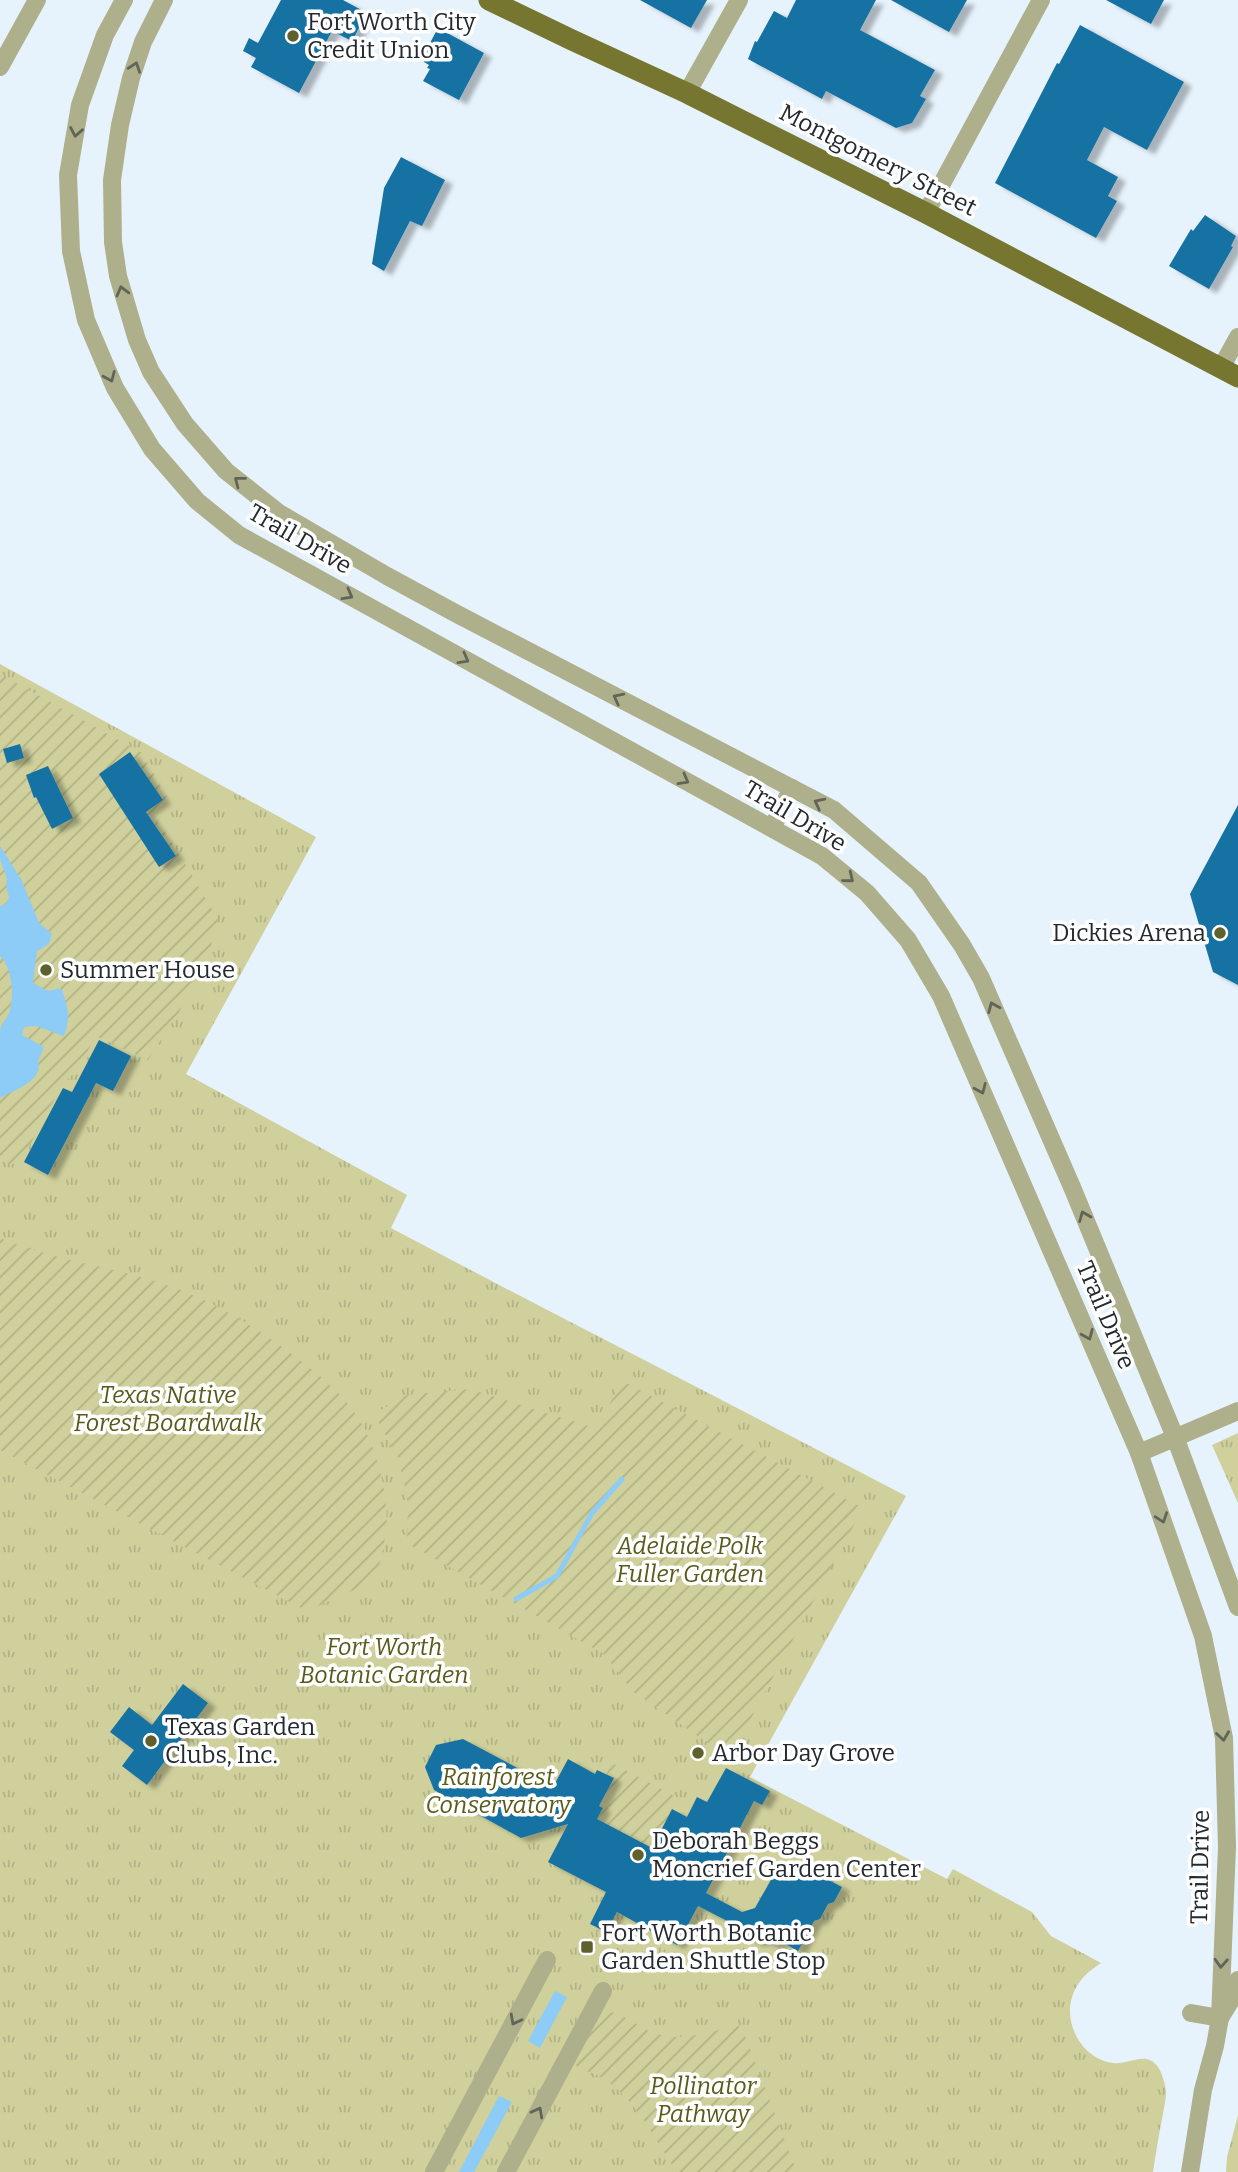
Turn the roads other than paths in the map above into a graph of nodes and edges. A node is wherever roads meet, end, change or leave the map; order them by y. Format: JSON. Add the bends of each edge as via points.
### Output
{"nodes":[{"id":1,"x":37,"y":0,"type":"edge"},
{"id":2,"x":124,"y":0,"type":"edge"},
{"id":3,"x":163,"y":0,"type":"edge"},
{"id":4,"x":489,"y":0,"type":"edge"},
{"id":5,"x":739,"y":0,"type":"edge"},
{"id":6,"x":1041,"y":0,"type":"edge"},
{"id":7,"x":0,"y":67,"type":"edge"},
{"id":8,"x":687,"y":93,"type":"junction"},
{"id":9,"x":926,"y":213,"type":"junction"},
{"id":10,"x":1238,"y":337,"type":"edge"},
{"id":11,"x":1229,"y":373,"type":"edge"},
{"id":12,"x":792,"y":788,"type":"junction"},
{"id":13,"x":772,"y":828,"type":"junction"},
{"id":14,"x":1238,"y":1411,"type":"edge"},
{"id":15,"x":1175,"y":1437,"type":"junction"},
{"id":16,"x":1139,"y":1453,"type":"junction"},
{"id":17,"x":1238,"y":1607,"type":"edge"},
{"id":18,"x":547,"y":1960,"type":"dead end"},
{"id":19,"x":1238,"y":1980,"type":"edge"},
{"id":20,"x":603,"y":1991,"type":"dead end"},
{"id":21,"x":1191,"y":2012,"type":"dead end"},
{"id":22,"x":1220,"y":2018,"type":"junction"},
{"id":23,"x":435,"y":2172,"type":"edge"},
{"id":24,"x":506,"y":2172,"type":"edge"},
{"id":25,"x":1190,"y":2172,"type":"edge"}],
"edges":[{"from":1,"to":7,"type":"street"},
{"from":2,"to":13,"type":"street","name":"Trail Drive","one_way":true,"via":[[105,35],[80,105],[68,175],[71,251],[86,320],[114,388],[152,449],[197,500],[239,535]]},
{"from":12,"to":3,"type":"street","name":"Trail Drive","one_way":true,"via":[[457,614],[279,513],[226,471],[185,424],[151,372],[137,340],[113,242],[112,180],[120,125],[143,42]]},
{"from":4,"to":8,"type":"main road","name":"Montgomery Street"},
{"from":5,"to":8,"type":"street"},
{"from":6,"to":9,"type":"street"},
{"from":8,"to":9,"type":"main road","name":"Montgomery Street"},
{"from":9,"to":11,"type":"main road","name":"Montgomery Street"},
{"from":10,"to":11,"type":"street"},
{"from":12,"to":13,"type":"street"},
{"from":15,"to":12,"type":"street","name":"Trail Drive","one_way":true,"via":[[981,978],[962,945],[919,883],[834,810]]},
{"from":13,"to":16,"type":"street","name":"Trail Drive","one_way":true,"via":[[822,856],[867,893],[908,940],[941,996]]},
{"from":14,"to":15,"type":"street"},
{"from":15,"to":16,"type":"street"},
{"from":15,"to":17,"type":"street","name":"Trail Drive"},
{"from":16,"to":22,"type":"street","name":"Trail Drive","one_way":true,"via":[[1203,1636],[1224,1738],[1227,1847]]},
{"from":18,"to":23,"type":"street","one_way":true},
{"from":19,"to":22,"type":"street","name":"Trail Drive"},
{"from":24,"to":20,"type":"street","one_way":true},
{"from":21,"to":22,"type":"street"},
{"from":22,"to":25,"type":"street","name":"Trail Drive"}]}
